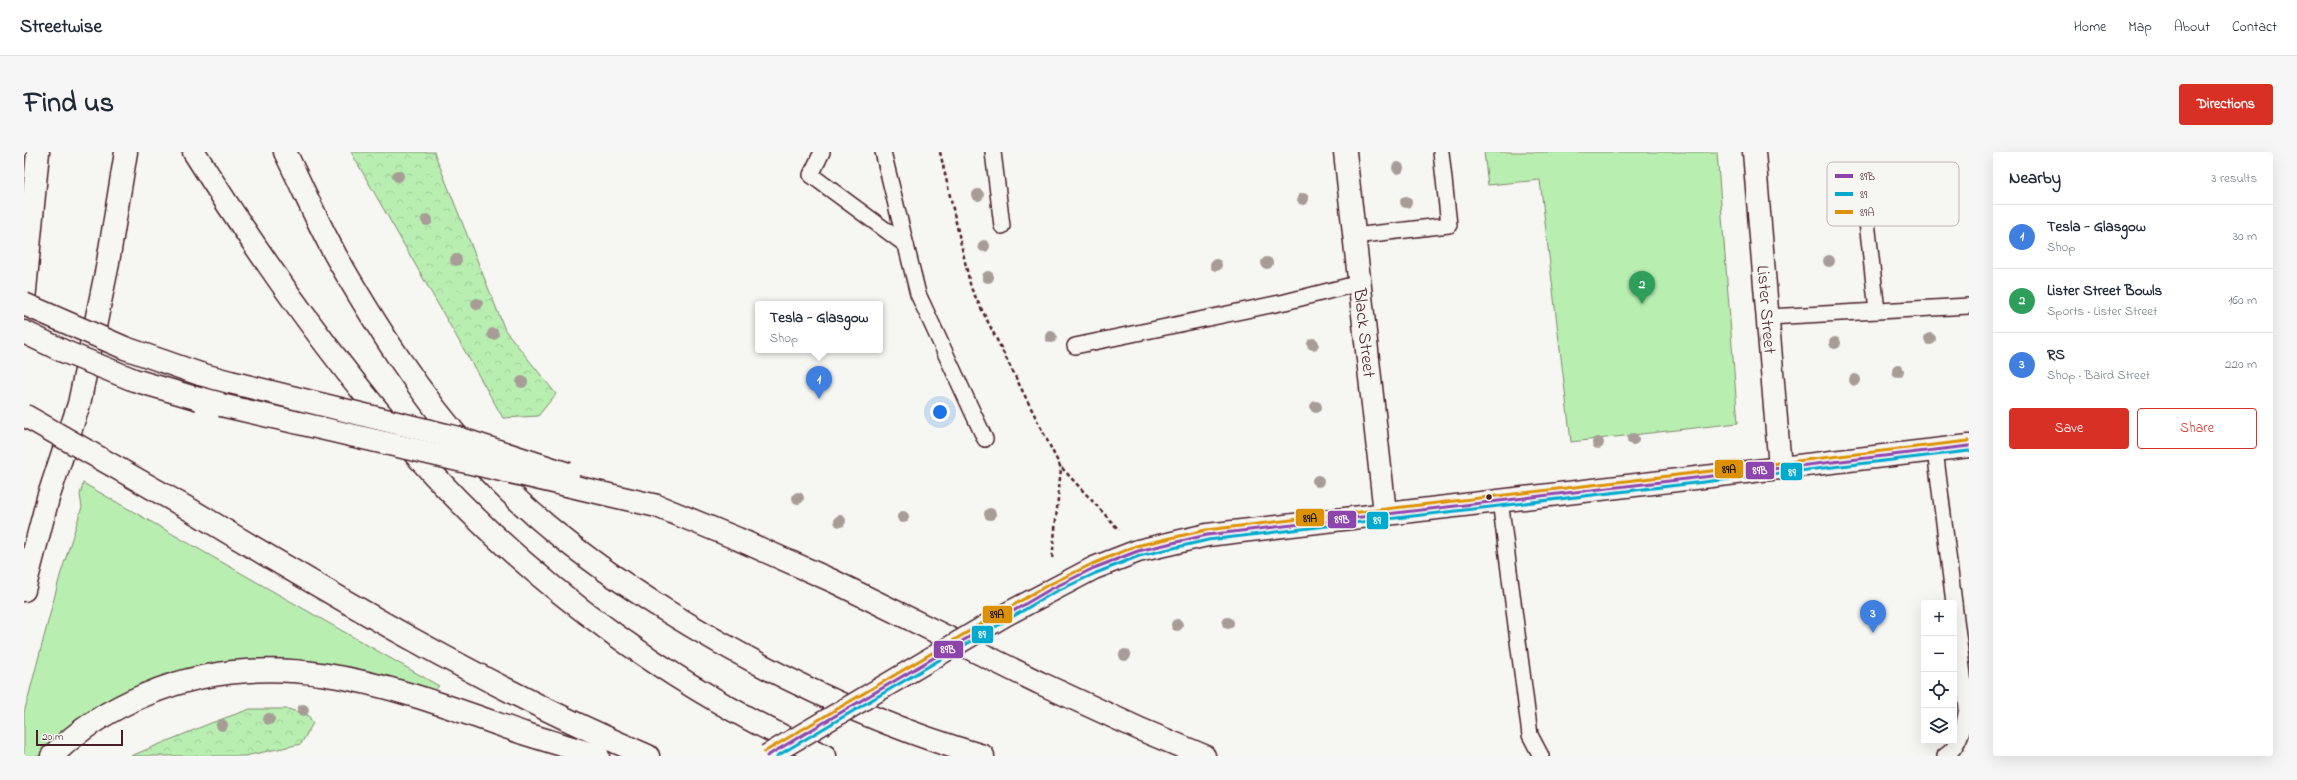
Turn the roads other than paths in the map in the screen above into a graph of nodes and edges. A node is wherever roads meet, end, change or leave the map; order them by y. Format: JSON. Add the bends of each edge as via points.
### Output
{"nodes":[{"id":1,"x":38,"y":152,"type":"edge"},
{"id":2,"x":126,"y":152,"type":"edge"},
{"id":3,"x":285,"y":152,"type":"edge"},
{"id":4,"x":822,"y":152,"type":"edge"},
{"id":5,"x":883,"y":152,"type":"edge"},
{"id":6,"x":993,"y":152,"type":"edge"},
{"id":7,"x":1345,"y":152,"type":"edge"},
{"id":8,"x":1441,"y":152,"type":"edge"},
{"id":9,"x":1754,"y":152,"type":"edge"},
{"id":10,"x":194,"y":153,"type":"edge"},
{"id":11,"x":1002,"y":226,"type":"dead end"},
{"id":12,"x":1867,"y":226,"type":"edge"},
{"id":13,"x":1354,"y":236,"type":"junction"},
{"id":14,"x":906,"y":245,"type":"junction"},
{"id":15,"x":1360,"y":283,"type":"junction"},
{"id":16,"x":24,"y":302,"type":"edge"},
{"id":17,"x":1969,"y":306,"type":"edge"},
{"id":18,"x":1877,"y":311,"type":"junction"},
{"id":19,"x":1767,"y":317,"type":"junction"},
{"id":20,"x":24,"y":332,"type":"edge"},
{"id":21,"x":1075,"y":346,"type":"dead end"},
{"id":22,"x":24,"y":415,"type":"edge"},
{"id":23,"x":985,"y":440,"type":"dead end"},
{"id":24,"x":1969,"y":446,"type":"edge"},
{"id":25,"x":1935,"y":450,"type":"junction"},
{"id":26,"x":1780,"y":468,"type":"junction"},
{"id":27,"x":1500,"y":500,"type":"junction"},
{"id":28,"x":656,"y":506,"type":"junction"},
{"id":29,"x":1386,"y":513,"type":"junction"},
{"id":30,"x":24,"y":590,"type":"edge"},
{"id":31,"x":1954,"y":600,"type":"edge"},
{"id":32,"x":1957,"y":628,"type":"edge"},
{"id":33,"x":52,"y":756,"type":"edge"},
{"id":34,"x":598,"y":756,"type":"edge"},
{"id":35,"x":648,"y":756,"type":"edge"},
{"id":36,"x":767,"y":756,"type":"edge"},
{"id":37,"x":825,"y":756,"type":"edge"},
{"id":38,"x":983,"y":756,"type":"edge"},
{"id":39,"x":1204,"y":756,"type":"edge"},
{"id":40,"x":1541,"y":756,"type":"edge"},
{"id":41,"x":1945,"y":756,"type":"edge"}],
"edges":[{"from":1,"to":16,"type":"main road"},
{"from":2,"to":30,"type":"main road","via":[[107,268],[79,404],[48,498]]},
{"from":3,"to":38,"type":"main road","via":[[335,254],[433,406],[473,455],[537,519],[619,581],[704,634],[793,683],[884,724]]},
{"from":4,"to":14,"type":"lane","via":[[811,176]]},
{"from":5,"to":14,"type":"lane"},
{"from":6,"to":11,"type":"lane"},
{"from":7,"to":13,"type":"main road","name":"Black Street"},
{"from":8,"to":13,"type":"lane","via":[[1449,225]]},
{"from":9,"to":19,"type":"main road","name":"Lister Street"},
{"from":10,"to":37,"type":"main road","via":[[256,248],[358,386],[434,474],[473,514],[533,571],[651,659],[718,701]]},
{"from":12,"to":18,"type":"lane"},
{"from":13,"to":15,"type":"main road","name":"Black Street"},
{"from":14,"to":23,"type":"lane","via":[[918,294]]},
{"from":15,"to":21,"type":"lane","via":[[1285,302]]},
{"from":15,"to":29,"type":"main road","name":"Black Street"},
{"from":16,"to":28,"type":"main road","bridge":true,"via":[[125,348],[200,374],[458,438]]},
{"from":17,"to":18,"type":"lane"},
{"from":18,"to":19,"type":"lane"},
{"from":19,"to":26,"type":"main road","name":"Lister Street"},
{"from":20,"to":28,"type":"main road","bridge":true,"via":[[134,380],[221,406]]},
{"from":22,"to":35,"type":"main road","bridge":true,"via":[[189,509],[344,602],[460,666],[540,707]]},
{"from":24,"to":25,"type":"main road"},
{"from":25,"to":26,"type":"main road"},
{"from":25,"to":31,"type":"lane"},
{"from":26,"to":27,"type":"main road"},
{"from":27,"to":29,"type":"main road"},
{"from":27,"to":40,"type":"lane","via":[[1530,735]]},
{"from":28,"to":39,"type":"main road","via":[[738,538],[833,581],[1040,683]]},
{"from":29,"to":36,"type":"main road","bridge":true,"via":[[1207,535],[1138,551],[1094,568],[1005,614]]},
{"from":32,"to":41,"type":"lane","via":[[1967,707],[1965,722],[1957,742]]},
{"from":33,"to":34,"type":"main road","via":[[92,723],[134,700],[179,682],[246,671],[294,670],[355,680],[411,694],[525,734]]}]}
